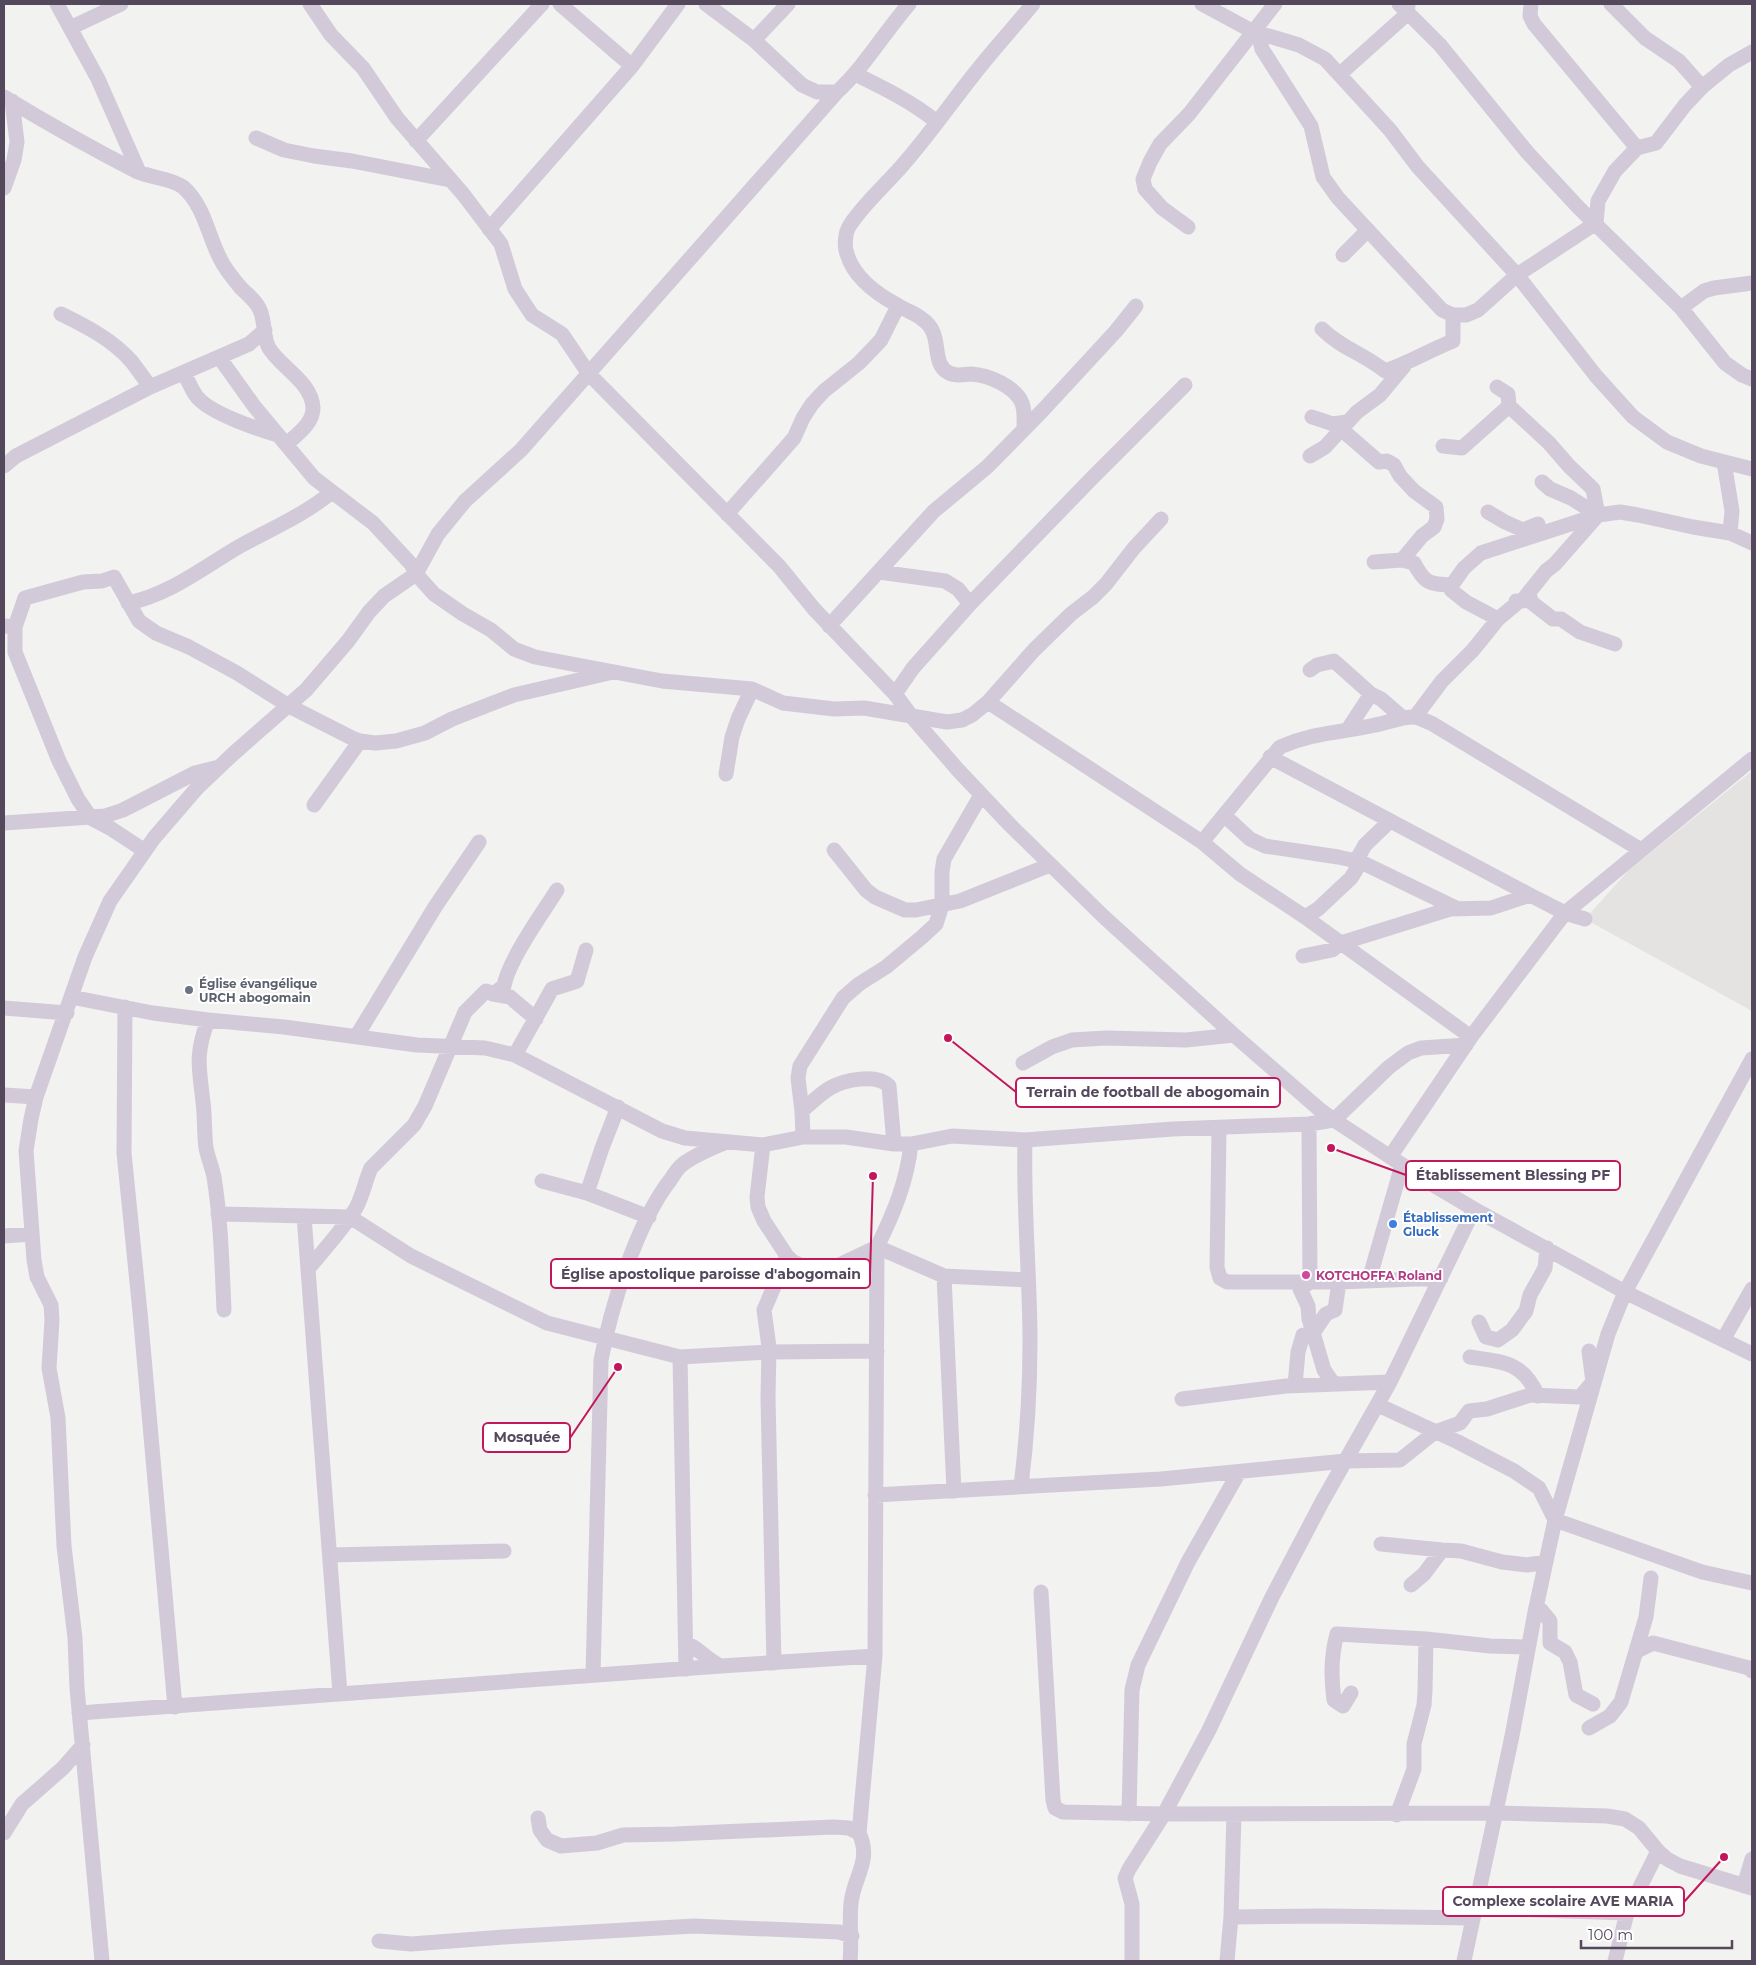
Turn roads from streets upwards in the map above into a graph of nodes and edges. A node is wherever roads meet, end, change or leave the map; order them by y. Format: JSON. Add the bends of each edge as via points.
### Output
{"nodes":[{"id":1,"x":57,"y":4,"type":"edge"},
{"id":2,"x":121,"y":4,"type":"edge"},
{"id":3,"x":310,"y":4,"type":"edge"},
{"id":4,"x":542,"y":4,"type":"edge"},
{"id":5,"x":560,"y":4,"type":"edge"},
{"id":6,"x":678,"y":4,"type":"edge"},
{"id":7,"x":706,"y":4,"type":"edge"},
{"id":8,"x":788,"y":4,"type":"edge"},
{"id":9,"x":909,"y":4,"type":"edge"},
{"id":10,"x":1033,"y":4,"type":"edge"},
{"id":11,"x":1202,"y":4,"type":"edge"},
{"id":12,"x":1275,"y":4,"type":"edge"},
{"id":13,"x":1531,"y":4,"type":"edge"},
{"id":14,"x":1611,"y":4,"type":"edge"},
{"id":15,"x":1405,"y":7,"type":"edge"},
{"id":16,"x":70,"y":28,"type":"junction"},
{"id":17,"x":1255,"y":32,"type":"junction"},
{"id":18,"x":754,"y":40,"type":"junction"},
{"id":19,"x":1752,"y":52,"type":"edge"},
{"id":20,"x":632,"y":66,"type":"junction"},
{"id":21,"x":855,"y":74,"type":"junction"},
{"id":22,"x":1340,"y":74,"type":"junction"},
{"id":23,"x":1702,"y":87,"type":"junction"},
{"id":24,"x":837,"y":92,"type":"junction"},
{"id":25,"x":8,"y":99,"type":"edge"},
{"id":26,"x":937,"y":122,"type":"junction"},
{"id":27,"x":256,"y":138,"type":"dead end"},
{"id":28,"x":416,"y":141,"type":"junction"},
{"id":29,"x":1637,"y":148,"type":"junction"},
{"id":30,"x":139,"y":172,"type":"junction"},
{"id":31,"x":450,"y":180,"type":"junction"},
{"id":32,"x":4,"y":188,"type":"edge"},
{"id":33,"x":1596,"y":223,"type":"junction"},
{"id":34,"x":1188,"y":227,"type":"dead end"},
{"id":35,"x":489,"y":229,"type":"junction"},
{"id":36,"x":1368,"y":230,"type":"junction"},
{"id":37,"x":1343,"y":255,"type":"dead end"},
{"id":38,"x":1517,"y":276,"type":"junction"},
{"id":39,"x":1752,"y":283,"type":"edge"},
{"id":40,"x":898,"y":306,"type":"junction"},
{"id":41,"x":1136,"y":306,"type":"dead end"},
{"id":42,"x":1681,"y":308,"type":"junction"},
{"id":43,"x":61,"y":314,"type":"dead end"},
{"id":44,"x":1453,"y":315,"type":"junction"},
{"id":45,"x":1322,"y":329,"type":"dead end"},
{"id":46,"x":264,"y":330,"type":"junction"},
{"id":47,"x":219,"y":357,"type":"junction"},
{"id":48,"x":1405,"y":365,"type":"junction"},
{"id":49,"x":182,"y":373,"type":"junction"},
{"id":50,"x":589,"y":374,"type":"junction"},
{"id":51,"x":1752,"y":379,"type":"edge"},
{"id":52,"x":1185,"y":385,"type":"dead end"},
{"id":53,"x":150,"y":387,"type":"junction"},
{"id":54,"x":1497,"y":387,"type":"dead end"},
{"id":55,"x":244,"y":392,"type":"junction"},
{"id":56,"x":1510,"y":406,"type":"junction"},
{"id":57,"x":1312,"y":417,"type":"dead end"},
{"id":58,"x":242,"y":422,"type":"junction"},
{"id":59,"x":1344,"y":426,"type":"junction"},
{"id":60,"x":1024,"y":429,"type":"junction"},
{"id":61,"x":283,"y":440,"type":"junction"},
{"id":62,"x":1443,"y":446,"type":"dead end"},
{"id":63,"x":1310,"y":456,"type":"dead end"},
{"id":64,"x":1724,"y":462,"type":"junction"},
{"id":65,"x":4,"y":466,"type":"edge"},
{"id":66,"x":1752,"y":469,"type":"edge"},
{"id":67,"x":1542,"y":482,"type":"dead end"},
{"id":68,"x":332,"y":492,"type":"junction"},
{"id":69,"x":1592,"y":511,"type":"junction"},
{"id":70,"x":1488,"y":512,"type":"dead end"},
{"id":71,"x":727,"y":514,"type":"junction"},
{"id":72,"x":1161,"y":519,"type":"dead end"},
{"id":73,"x":1730,"y":533,"type":"junction"},
{"id":74,"x":1752,"y":543,"type":"edge"},
{"id":75,"x":1402,"y":560,"type":"junction"},
{"id":76,"x":1374,"y":562,"type":"dead end"},
{"id":77,"x":879,"y":572,"type":"junction"},
{"id":78,"x":410,"y":578,"type":"junction"},
{"id":79,"x":1452,"y":584,"type":"junction"},
{"id":80,"x":1529,"y":592,"type":"junction"},
{"id":81,"x":128,"y":603,"type":"junction"},
{"id":82,"x":970,"y":604,"type":"junction"},
{"id":83,"x":1498,"y":619,"type":"junction"},
{"id":84,"x":9,"y":626,"type":"edge"},
{"id":85,"x":829,"y":626,"type":"junction"},
{"id":86,"x":1615,"y":644,"type":"dead end"},
{"id":87,"x":1310,"y":670,"type":"dead end"},
{"id":88,"x":613,"y":672,"type":"junction"},
{"id":89,"x":752,"y":690,"type":"junction"},
{"id":90,"x":895,"y":694,"type":"junction"},
{"id":91,"x":1371,"y":694,"type":"junction"},
{"id":92,"x":988,"y":702,"type":"junction"},
{"id":93,"x":289,"y":706,"type":"junction"},
{"id":94,"x":912,"y":717,"type":"junction"},
{"id":95,"x":1409,"y":717,"type":"junction"},
{"id":96,"x":1348,"y":729,"type":"junction"},
{"id":97,"x":360,"y":741,"type":"junction"},
{"id":98,"x":1270,"y":757,"type":"junction"},
{"id":99,"x":1752,"y":759,"type":"edge"},
{"id":100,"x":220,"y":766,"type":"junction"},
{"id":101,"x":726,"y":774,"type":"dead end"},
{"id":102,"x":981,"y":795,"type":"junction"},
{"id":103,"x":314,"y":805,"type":"dead end"},
{"id":104,"x":1224,"y":815,"type":"junction"},
{"id":105,"x":91,"y":818,"type":"junction"},
{"id":106,"x":1390,"y":821,"type":"junction"},
{"id":107,"x":4,"y":823,"type":"edge"},
{"id":108,"x":478,"y":842,"type":"dead end"},
{"id":109,"x":1202,"y":842,"type":"junction"},
{"id":110,"x":834,"y":850,"type":"dead end"},
{"id":111,"x":1641,"y":850,"type":"junction"},
{"id":112,"x":145,"y":851,"type":"junction"},
{"id":113,"x":1356,"y":861,"type":"junction"},
{"id":114,"x":1050,"y":865,"type":"junction"},
{"id":115,"x":557,"y":890,"type":"dead end"},
{"id":116,"x":1530,"y":895,"type":"junction"},
{"id":117,"x":942,"y":905,"type":"junction"},
{"id":118,"x":1458,"y":909,"type":"junction"},
{"id":119,"x":1565,"y":912,"type":"junction"},
{"id":120,"x":1306,"y":917,"type":"junction"},
{"id":121,"x":1586,"y":919,"type":"dead end"},
{"id":122,"x":1341,"y":943,"type":"junction"},
{"id":123,"x":586,"y":950,"type":"dead end"},
{"id":124,"x":1303,"y":956,"type":"dead end"},
{"id":125,"x":493,"y":994,"type":"junction"},
{"id":126,"x":72,"y":997,"type":"junction"},
{"id":127,"x":124,"y":1007,"type":"junction"},
{"id":128,"x":4,"y":1008,"type":"edge"},
{"id":129,"x":66,"y":1013,"type":"junction"},
{"id":130,"x":536,"y":1019,"type":"junction"},
{"id":131,"x":208,"y":1020,"type":"junction"},
{"id":132,"x":1234,"y":1035,"type":"junction"},
{"id":133,"x":356,"y":1037,"type":"junction"},
{"id":134,"x":1468,"y":1041,"type":"junction"},
{"id":135,"x":449,"y":1046,"type":"junction"},
{"id":136,"x":515,"y":1055,"type":"junction"},
{"id":137,"x":1752,"y":1059,"type":"edge"},
{"id":138,"x":1023,"y":1063,"type":"dead end"},
{"id":139,"x":4,"y":1095,"type":"edge"},
{"id":140,"x":36,"y":1097,"type":"junction"},
{"id":141,"x":618,"y":1107,"type":"junction"},
{"id":142,"x":802,"y":1111,"type":"junction"},
{"id":143,"x":1334,"y":1120,"type":"junction"},
{"id":144,"x":1309,"y":1124,"type":"junction"},
{"id":145,"x":1219,"y":1128,"type":"junction"},
{"id":146,"x":803,"y":1137,"type":"junction"},
{"id":147,"x":685,"y":1138,"type":"junction"},
{"id":148,"x":1025,"y":1140,"type":"junction"},
{"id":149,"x":725,"y":1142,"type":"junction"},
{"id":150,"x":763,"y":1144,"type":"junction"},
{"id":151,"x":894,"y":1144,"type":"junction"},
{"id":152,"x":911,"y":1144,"type":"junction"},
{"id":153,"x":1396,"y":1161,"type":"junction"},
{"id":154,"x":682,"y":1165,"type":"junction"},
{"id":155,"x":542,"y":1180,"type":"dead end"},
{"id":156,"x":587,"y":1193,"type":"junction"},
{"id":157,"x":1474,"y":1209,"type":"junction"},
{"id":158,"x":218,"y":1214,"type":"junction"},
{"id":159,"x":304,"y":1216,"type":"junction"},
{"id":160,"x":350,"y":1217,"type":"junction"},
{"id":161,"x":648,"y":1217,"type":"junction"},
{"id":162,"x":32,"y":1234,"type":"junction"},
{"id":163,"x":4,"y":1236,"type":"edge"},
{"id":164,"x":877,"y":1247,"type":"junction"},
{"id":165,"x":1547,"y":1248,"type":"junction"},
{"id":166,"x":787,"y":1256,"type":"junction"},
{"id":167,"x":308,"y":1269,"type":"junction"},
{"id":168,"x":944,"y":1276,"type":"junction"},
{"id":169,"x":1441,"y":1278,"type":"junction"},
{"id":170,"x":1028,"y":1280,"type":"junction"},
{"id":171,"x":1369,"y":1280,"type":"junction"},
{"id":172,"x":1310,"y":1282,"type":"junction"},
{"id":173,"x":1339,"y":1282,"type":"junction"},
{"id":174,"x":1752,"y":1289,"type":"edge"},
{"id":175,"x":1625,"y":1292,"type":"junction"},
{"id":176,"x":224,"y":1310,"type":"dead end"},
{"id":177,"x":1479,"y":1322,"type":"dead end"},
{"id":178,"x":1313,"y":1333,"type":"junction"},
{"id":179,"x":605,"y":1339,"type":"junction"},
{"id":180,"x":1723,"y":1340,"type":"junction"},
{"id":181,"x":1589,"y":1350,"type":"dead end"},
{"id":182,"x":876,"y":1351,"type":"junction"},
{"id":183,"x":769,"y":1352,"type":"junction"},
{"id":184,"x":1752,"y":1354,"type":"edge"},
{"id":185,"x":680,"y":1357,"type":"junction"},
{"id":186,"x":1470,"y":1357,"type":"dead end"},
{"id":187,"x":1390,"y":1382,"type":"junction"},
{"id":188,"x":1593,"y":1382,"type":"junction"},
{"id":189,"x":1333,"y":1383,"type":"junction"},
{"id":190,"x":1295,"y":1385,"type":"junction"},
{"id":191,"x":1538,"y":1396,"type":"junction"},
{"id":192,"x":1182,"y":1399,"type":"dead end"},
{"id":193,"x":1378,"y":1405,"type":"junction"},
{"id":194,"x":1435,"y":1432,"type":"junction"},
{"id":195,"x":1346,"y":1461,"type":"junction"},
{"id":196,"x":1239,"y":1472,"type":"junction"},
{"id":197,"x":1021,"y":1486,"type":"junction"},
{"id":198,"x":954,"y":1491,"type":"junction"},
{"id":199,"x":876,"y":1495,"type":"junction"},
{"id":200,"x":1555,"y":1520,"type":"junction"},
{"id":201,"x":1381,"y":1544,"type":"dead end"},
{"id":202,"x":1442,"y":1550,"type":"junction"},
{"id":203,"x":504,"y":1551,"type":"dead end"},
{"id":204,"x":330,"y":1555,"type":"junction"},
{"id":205,"x":1546,"y":1562,"type":"junction"},
{"id":206,"x":1651,"y":1578,"type":"dead end"},
{"id":207,"x":1411,"y":1584,"type":"dead end"},
{"id":208,"x":1752,"y":1584,"type":"edge"},
{"id":209,"x":1041,"y":1592,"type":"dead end"},
{"id":210,"x":1535,"y":1612,"type":"junction"},
{"id":211,"x":1426,"y":1639,"type":"junction"},
{"id":212,"x":686,"y":1643,"type":"junction"},
{"id":213,"x":1528,"y":1647,"type":"junction"},
{"id":214,"x":1637,"y":1651,"type":"junction"},
{"id":215,"x":875,"y":1656,"type":"junction"},
{"id":216,"x":774,"y":1663,"type":"junction"},
{"id":217,"x":722,"y":1666,"type":"junction"},
{"id":218,"x":686,"y":1669,"type":"junction"},
{"id":219,"x":1752,"y":1671,"type":"edge"},
{"id":220,"x":593,"y":1675,"type":"junction"},
{"id":221,"x":340,"y":1694,"type":"junction"},
{"id":222,"x":1351,"y":1694,"type":"dead end"},
{"id":223,"x":1593,"y":1704,"type":"dead end"},
{"id":224,"x":175,"y":1708,"type":"junction"},
{"id":225,"x":79,"y":1713,"type":"junction"},
{"id":226,"x":1589,"y":1728,"type":"dead end"},
{"id":227,"x":83,"y":1745,"type":"junction"},
{"id":228,"x":1129,"y":1814,"type":"junction"},
{"id":229,"x":1164,"y":1814,"type":"junction"},
{"id":230,"x":1234,"y":1814,"type":"junction"},
{"id":231,"x":1496,"y":1814,"type":"junction"},
{"id":232,"x":1397,"y":1815,"type":"junction"},
{"id":233,"x":538,"y":1818,"type":"dead end"},
{"id":234,"x":859,"y":1832,"type":"junction"},
{"id":235,"x":4,"y":1833,"type":"edge"},
{"id":236,"x":1658,"y":1851,"type":"junction"},
{"id":237,"x":1752,"y":1859,"type":"edge"},
{"id":238,"x":1748,"y":1887,"type":"edge"},
{"id":239,"x":1474,"y":1913,"type":"junction"},
{"id":240,"x":1627,"y":1913,"type":"junction"},
{"id":241,"x":1231,"y":1917,"type":"junction"},
{"id":242,"x":852,"y":1936,"type":"junction"},
{"id":243,"x":379,"y":1941,"type":"dead end"},
{"id":244,"x":102,"y":1961,"type":"edge"},
{"id":245,"x":850,"y":1961,"type":"edge"},
{"id":246,"x":1132,"y":1961,"type":"edge"},
{"id":247,"x":1227,"y":1961,"type":"edge"},
{"id":248,"x":1464,"y":1961,"type":"edge"},
{"id":249,"x":1616,"y":1961,"type":"edge"}],
"edges":[{"from":1,"to":16,"type":"street"},
{"from":2,"to":16,"type":"street"},
{"from":3,"to":28,"type":"street","via":[[331,35],[363,68]]},
{"from":4,"to":28,"type":"street"},
{"from":5,"to":20,"type":"street"},
{"from":6,"to":20,"type":"street"},
{"from":7,"to":18,"type":"street"},
{"from":8,"to":18,"type":"street"},
{"from":9,"to":21,"type":"street"},
{"from":10,"to":26,"type":"street"},
{"from":11,"to":17,"type":"street"},
{"from":12,"to":17,"type":"street"},
{"from":13,"to":29,"type":"street","via":[[1530,16],[1534,24]]},
{"from":14,"to":23,"type":"street","via":[[1645,38],[1679,61]]},
{"from":15,"to":22,"type":"street"},
{"from":15,"to":33,"type":"street","via":[[1528,152]]},
{"from":16,"to":30,"type":"street","via":[[98,79]]},
{"from":17,"to":22,"type":"street","via":[[1299,45],[1325,59]]},
{"from":17,"to":34,"type":"street","via":[[1189,114],[1160,144],[1143,179],[1145,189],[1162,208]]},
{"from":17,"to":36,"type":"street","via":[[1262,49],[1311,126],[1323,178]]},
{"from":18,"to":24,"type":"street","via":[[802,85],[817,92]]},
{"from":19,"to":23,"type":"street","via":[[1729,65]]},
{"from":20,"to":35,"type":"street"},
{"from":21,"to":24,"type":"street"},
{"from":21,"to":26,"type":"street","via":[[890,91]]},
{"from":22,"to":38,"type":"street","via":[[1418,167]]},
{"from":23,"to":29,"type":"street","via":[[1656,143]]},
{"from":24,"to":50,"type":"street"},
{"from":25,"to":30,"type":"street"},
{"from":25,"to":32,"type":"street","via":[[17,142]]},
{"from":26,"to":40,"type":"street","via":[[908,160],[848,226],[847,255],[856,272],[864,283]]},
{"from":27,"to":31,"type":"street","via":[[284,150]]},
{"from":28,"to":31,"type":"street"},
{"from":29,"to":33,"type":"street","via":[[1615,171],[1598,201]]},
{"from":30,"to":46,"type":"street","via":[[181,186],[193,198],[222,263],[258,306],[264,319]]},
{"from":31,"to":35,"type":"street"},
{"from":33,"to":38,"type":"street"},
{"from":33,"to":42,"type":"street"},
{"from":35,"to":50,"type":"street","via":[[502,244],[515,290],[532,315],[562,334]]},
{"from":36,"to":37,"type":"street"},
{"from":36,"to":44,"type":"street","via":[[1442,310]]},
{"from":38,"to":44,"type":"street","via":[[1478,310],[1466,316]]},
{"from":38,"to":64,"type":"street","via":[[1633,417],[1667,442]]},
{"from":39,"to":42,"type":"street","via":[[1704,291]]},
{"from":40,"to":60,"type":"street","via":[[924,320],[933,329],[938,359],[941,367],[949,373],[987,376],[1012,390],[1022,401]]},
{"from":40,"to":71,"type":"street","via":[[881,340],[812,404],[794,438]]},
{"from":41,"to":60,"type":"street"},
{"from":42,"to":51,"type":"street","via":[[1725,363]]},
{"from":43,"to":53,"type":"street","via":[[110,342],[131,361]]},
{"from":44,"to":48,"type":"street","via":[[1453,341],[1425,352]]},
{"from":45,"to":48,"type":"street","via":[[1334,341],[1374,361],[1385,371]]},
{"from":46,"to":47,"type":"street","via":[[249,344]]},
{"from":46,"to":61,"type":"street","via":[[270,349],[295,375],[312,403],[308,423]]},
{"from":47,"to":49,"type":"street"},
{"from":47,"to":55,"type":"street"},
{"from":48,"to":59,"type":"street","via":[[1380,395]]},
{"from":49,"to":53,"type":"street"},
{"from":49,"to":58,"type":"street","via":[[200,400]]},
{"from":50,"to":71,"type":"street"},
{"from":50,"to":78,"type":"street","via":[[521,450],[465,501],[438,534]]},
{"from":52,"to":82,"type":"street"},
{"from":53,"to":65,"type":"street","via":[[16,456]]},
{"from":54,"to":56,"type":"street","via":[[1508,394]]},
{"from":55,"to":58,"type":"street"},
{"from":55,"to":61,"type":"street"},
{"from":56,"to":62,"type":"street","via":[[1462,448]]},
{"from":56,"to":69,"type":"street","via":[[1594,489]]},
{"from":57,"to":59,"type":"street"},
{"from":58,"to":61,"type":"street"},
{"from":59,"to":63,"type":"street","via":[[1325,447]]},
{"from":59,"to":75,"type":"street","via":[[1379,462],[1394,464],[1414,491],[1436,507],[1434,527]]},
{"from":60,"to":77,"type":"street","via":[[987,467],[934,511]]},
{"from":61,"to":68,"type":"street","via":[[314,478]]},
{"from":64,"to":66,"type":"street"},
{"from":64,"to":73,"type":"street","via":[[1732,511]]},
{"from":67,"to":69,"type":"street"},
{"from":68,"to":78,"type":"street","via":[[373,523],[398,552],[400,574]]},
{"from":68,"to":81,"type":"street","via":[[308,510],[252,539],[168,590]]},
{"from":69,"to":70,"type":"street","via":[[1522,530]]},
{"from":69,"to":73,"type":"street","via":[[1620,512]]},
{"from":69,"to":79,"type":"street","via":[[1481,554]]},
{"from":69,"to":80,"type":"street"},
{"from":71,"to":85,"type":"street","via":[[779,566]]},
{"from":72,"to":92,"type":"street","via":[[1106,584],[1034,650]]},
{"from":73,"to":74,"type":"street"},
{"from":75,"to":76,"type":"street"},
{"from":75,"to":79,"type":"street","via":[[1414,564],[1422,578],[1432,584]]},
{"from":77,"to":82,"type":"street","via":[[944,581],[958,589]]},
{"from":77,"to":85,"type":"street"},
{"from":78,"to":88,"type":"street","via":[[491,630],[514,649],[536,657]]},
{"from":78,"to":93,"type":"street","via":[[384,596]]},
{"from":79,"to":83,"type":"street","via":[[1451,590],[1466,602]]},
{"from":80,"to":83,"type":"street"},
{"from":80,"to":86,"type":"street","via":[[1531,602],[1553,619],[1561,619],[1580,632]]},
{"from":81,"to":84,"type":"street","via":[[114,576],[102,581],[82,582],[25,598]]},
{"from":81,"to":93,"type":"street","via":[[139,621],[156,633],[237,673]]},
{"from":82,"to":90,"type":"street","via":[[913,668]]},
{"from":83,"to":95,"type":"street"},
{"from":84,"to":105,"type":"street","via":[[15,652],[59,761]]},
{"from":85,"to":90,"type":"street"},
{"from":87,"to":91,"type":"street","via":[[1334,661]]},
{"from":88,"to":89,"type":"street","via":[[662,681]]},
{"from":88,"to":97,"type":"street","via":[[514,696],[452,719],[425,733],[396,741]]},
{"from":89,"to":94,"type":"street","via":[[783,703],[834,709],[864,708]]},
{"from":89,"to":101,"type":"street","via":[[732,737]]},
{"from":90,"to":94,"type":"street"},
{"from":91,"to":95,"type":"street"},
{"from":91,"to":96,"type":"street"},
{"from":92,"to":94,"type":"street","via":[[962,720],[947,722]]},
{"from":92,"to":109,"type":"street"},
{"from":93,"to":97,"type":"street"},
{"from":93,"to":100,"type":"street"},
{"from":94,"to":102,"type":"street"},
{"from":95,"to":96,"type":"street"},
{"from":95,"to":111,"type":"street","via":[[1431,723]]},
{"from":96,"to":98,"type":"street","via":[[1293,741]]},
{"from":97,"to":103,"type":"street"},
{"from":98,"to":104,"type":"street"},
{"from":98,"to":106,"type":"street"},
{"from":99,"to":111,"type":"street"},
{"from":100,"to":105,"type":"street","via":[[194,773],[123,810]]},
{"from":100,"to":112,"type":"street"},
{"from":102,"to":114,"type":"street"},
{"from":102,"to":117,"type":"street","via":[[944,859]]},
{"from":104,"to":109,"type":"street"},
{"from":104,"to":113,"type":"street","via":[[1250,839],[1265,846]]},
{"from":105,"to":107,"type":"street"},
{"from":105,"to":112,"type":"street"},
{"from":106,"to":113,"type":"street","via":[[1365,845]]},
{"from":106,"to":116,"type":"street"},
{"from":108,"to":133,"type":"street"},
{"from":109,"to":120,"type":"street","via":[[1240,874]]},
{"from":110,"to":117,"type":"street","via":[[860,884],[875,897],[905,910]]},
{"from":111,"to":119,"type":"street"},
{"from":112,"to":126,"type":"street","via":[[110,901],[85,957]]},
{"from":113,"to":118,"type":"street"},
{"from":113,"to":120,"type":"street","via":[[1356,870],[1351,878]]},
{"from":114,"to":117,"type":"street","via":[[975,896]]},
{"from":114,"to":132,"type":"street"},
{"from":115,"to":125,"type":"street","via":[[531,929],[504,986]]},
{"from":116,"to":118,"type":"street","via":[[1491,908]]},
{"from":116,"to":119,"type":"street"},
{"from":117,"to":142,"type":"street","via":[[936,924],[886,967],[843,998],[800,1066],[798,1078]]},
{"from":118,"to":122,"type":"street"},
{"from":119,"to":121,"type":"street"},
{"from":119,"to":134,"type":"street"},
{"from":120,"to":122,"type":"street"},
{"from":122,"to":124,"type":"street","via":[[1332,950]]},
{"from":122,"to":134,"type":"street"},
{"from":123,"to":130,"type":"street","via":[[577,981],[552,989]]},
{"from":125,"to":130,"type":"street","via":[[510,997]]},
{"from":125,"to":135,"type":"street","via":[[486,990],[465,1012]]},
{"from":126,"to":127,"type":"street"},
{"from":126,"to":129,"type":"street"},
{"from":127,"to":131,"type":"street"},
{"from":127,"to":224,"type":"street","via":[[124,1153]]},
{"from":128,"to":129,"type":"street"},
{"from":129,"to":140,"type":"street"},
{"from":130,"to":136,"type":"street"},
{"from":131,"to":133,"type":"street","via":[[284,1026]]},
{"from":131,"to":158,"type":"street","via":[[198,1052],[199,1079],[206,1148],[214,1175]]},
{"from":132,"to":138,"type":"street","via":[[1186,1040],[1072,1040]]},
{"from":132,"to":143,"type":"street"},
{"from":133,"to":135,"type":"street"},
{"from":134,"to":143,"type":"street","via":[[1408,1053]]},
{"from":134,"to":153,"type":"street"},
{"from":135,"to":136,"type":"street","via":[[485,1048]]},
{"from":135,"to":160,"type":"street","via":[[414,1125],[371,1168]]},
{"from":136,"to":141,"type":"street"},
{"from":137,"to":175,"type":"street"},
{"from":139,"to":140,"type":"street"},
{"from":140,"to":162,"type":"street","via":[[26,1151]]},
{"from":141,"to":147,"type":"street","via":[[662,1131]]},
{"from":141,"to":156,"type":"street"},
{"from":142,"to":146,"type":"street"},
{"from":142,"to":151,"type":"street","via":[[830,1088],[872,1078],[884,1081],[889,1086]]},
{"from":143,"to":144,"type":"street"},
{"from":143,"to":153,"type":"street"},
{"from":144,"to":145,"type":"street"},
{"from":144,"to":172,"type":"street"},
{"from":145,"to":148,"type":"street"},
{"from":145,"to":172,"type":"street","via":[[1217,1267],[1220,1278],[1227,1282]]},
{"from":146,"to":150,"type":"street"},
{"from":146,"to":151,"type":"street","via":[[846,1137]]},
{"from":147,"to":149,"type":"street"},
{"from":147,"to":154,"type":"street"},
{"from":148,"to":152,"type":"street","via":[[952,1136]]},
{"from":148,"to":170,"type":"street"},
{"from":149,"to":150,"type":"street"},
{"from":149,"to":154,"type":"street"},
{"from":150,"to":166,"type":"street","via":[[758,1207]]},
{"from":151,"to":152,"type":"street"},
{"from":152,"to":164,"type":"street","via":[[900,1196]]},
{"from":153,"to":157,"type":"street"},
{"from":153,"to":171,"type":"street"},
{"from":154,"to":161,"type":"street","via":[[660,1192]]},
{"from":155,"to":156,"type":"street"},
{"from":156,"to":161,"type":"street"},
{"from":157,"to":165,"type":"street"},
{"from":157,"to":169,"type":"street"},
{"from":158,"to":159,"type":"street"},
{"from":158,"to":176,"type":"street"},
{"from":159,"to":160,"type":"street"},
{"from":159,"to":167,"type":"street"},
{"from":160,"to":167,"type":"street"},
{"from":160,"to":179,"type":"street","via":[[411,1256],[547,1323]]},
{"from":161,"to":179,"type":"street","via":[[623,1278]]},
{"from":162,"to":163,"type":"street"},
{"from":162,"to":225,"type":"street","via":[[37,1277],[51,1305],[50,1368],[58,1418],[64,1546],[75,1638]]},
{"from":164,"to":166,"type":"street","via":[[838,1266],[800,1266]]},
{"from":164,"to":168,"type":"street"},
{"from":164,"to":182,"type":"street"},
{"from":165,"to":175,"type":"street"},
{"from":165,"to":177,"type":"street","via":[[1545,1268],[1530,1295],[1526,1311],[1512,1330],[1498,1340],[1486,1337]]},
{"from":166,"to":183,"type":"street","via":[[764,1310]]},
{"from":167,"to":204,"type":"street"},
{"from":168,"to":170,"type":"street"},
{"from":168,"to":198,"type":"street"},
{"from":169,"to":171,"type":"street"},
{"from":169,"to":187,"type":"street"},
{"from":170,"to":197,"type":"street","via":[[1029,1416]]},
{"from":171,"to":173,"type":"street"},
{"from":172,"to":173,"type":"street"},
{"from":172,"to":178,"type":"street","via":[[1300,1289],[1308,1306]]},
{"from":173,"to":178,"type":"street","via":[[1335,1310],[1326,1314]]},
{"from":174,"to":180,"type":"street"},
{"from":175,"to":180,"type":"street"},
{"from":175,"to":188,"type":"street"},
{"from":178,"to":189,"type":"street","via":[[1324,1370]]},
{"from":178,"to":190,"type":"street","via":[[1303,1334]]},
{"from":179,"to":185,"type":"street"},
{"from":179,"to":220,"type":"street","via":[[601,1360]]},
{"from":180,"to":184,"type":"street"},
{"from":181,"to":188,"type":"street"},
{"from":182,"to":183,"type":"street"},
{"from":182,"to":199,"type":"street"},
{"from":183,"to":185,"type":"street"},
{"from":183,"to":216,"type":"street"},
{"from":185,"to":212,"type":"street"},
{"from":186,"to":191,"type":"street","via":[[1518,1368],[1531,1381]]},
{"from":187,"to":189,"type":"street"},
{"from":187,"to":193,"type":"street"},
{"from":188,"to":191,"type":"street","via":[[1580,1397]]},
{"from":188,"to":200,"type":"street"},
{"from":189,"to":190,"type":"street"},
{"from":190,"to":192,"type":"street"},
{"from":191,"to":194,"type":"street","via":[[1530,1395],[1487,1409],[1469,1411],[1460,1422]]},
{"from":193,"to":194,"type":"street"},
{"from":193,"to":195,"type":"street"},
{"from":194,"to":195,"type":"street","via":[[1400,1460]]},
{"from":194,"to":200,"type":"street","via":[[1498,1462],[1539,1488]]},
{"from":195,"to":196,"type":"street"},
{"from":195,"to":229,"type":"street","via":[[1272,1598],[1209,1730]]},
{"from":196,"to":197,"type":"street"},
{"from":196,"to":228,"type":"street","via":[[1188,1562],[1138,1665],[1132,1690]]},
{"from":197,"to":198,"type":"street"},
{"from":198,"to":199,"type":"street"},
{"from":199,"to":215,"type":"street"},
{"from":200,"to":205,"type":"street"},
{"from":200,"to":208,"type":"street","via":[[1702,1572]]},
{"from":201,"to":202,"type":"street"},
{"from":202,"to":205,"type":"street","via":[[1527,1565]]},
{"from":202,"to":207,"type":"street","via":[[1424,1574]]},
{"from":203,"to":204,"type":"street"},
{"from":204,"to":221,"type":"street"},
{"from":205,"to":210,"type":"street"},
{"from":206,"to":214,"type":"street"},
{"from":209,"to":228,"type":"street","via":[[1055,1808],[1062,1812]]},
{"from":210,"to":213,"type":"street"},
{"from":210,"to":223,"type":"street","via":[[1541,1610],[1550,1621],[1550,1643],[1566,1652],[1576,1694]]},
{"from":211,"to":213,"type":"street"},
{"from":211,"to":222,"type":"street","via":[[1336,1634],[1333,1649],[1334,1700],[1343,1706]]},
{"from":211,"to":232,"type":"street","via":[[1424,1705],[1414,1744],[1414,1769]]},
{"from":212,"to":217,"type":"street"},
{"from":212,"to":218,"type":"street"},
{"from":213,"to":231,"type":"street"},
{"from":214,"to":219,"type":"street","via":[[1653,1643]]},
{"from":214,"to":226,"type":"street","via":[[1621,1702],[1610,1716]]},
{"from":215,"to":216,"type":"street"},
{"from":215,"to":234,"type":"street"},
{"from":216,"to":217,"type":"street"},
{"from":217,"to":218,"type":"street"},
{"from":218,"to":220,"type":"street"},
{"from":220,"to":221,"type":"street"},
{"from":221,"to":224,"type":"street"},
{"from":224,"to":225,"type":"street"},
{"from":225,"to":227,"type":"street"},
{"from":227,"to":235,"type":"street","via":[[63,1768],[22,1804]]},
{"from":227,"to":244,"type":"street"},
{"from":228,"to":229,"type":"street"},
{"from":229,"to":230,"type":"street"},
{"from":229,"to":246,"type":"street","via":[[1125,1878],[1132,1904]]},
{"from":230,"to":232,"type":"street"},
{"from":230,"to":241,"type":"street"},
{"from":231,"to":232,"type":"street"},
{"from":231,"to":236,"type":"street","via":[[1625,1819],[1639,1828]]},
{"from":231,"to":239,"type":"street"},
{"from":233,"to":234,"type":"street","via":[[546,1840],[561,1846],[597,1843],[623,1835],[834,1827]]},
{"from":234,"to":242,"type":"street","via":[[864,1844],[864,1860],[851,1903]]},
{"from":236,"to":238,"type":"street","via":[[1680,1866]]},
{"from":236,"to":240,"type":"street"},
{"from":237,"to":238,"type":"street"},
{"from":239,"to":240,"type":"street"},
{"from":239,"to":241,"type":"street"},
{"from":239,"to":248,"type":"street"},
{"from":240,"to":249,"type":"street"},
{"from":241,"to":247,"type":"street"},
{"from":242,"to":243,"type":"street","via":[[839,1932],[694,1926],[411,1944]]},
{"from":242,"to":245,"type":"street"}]}
